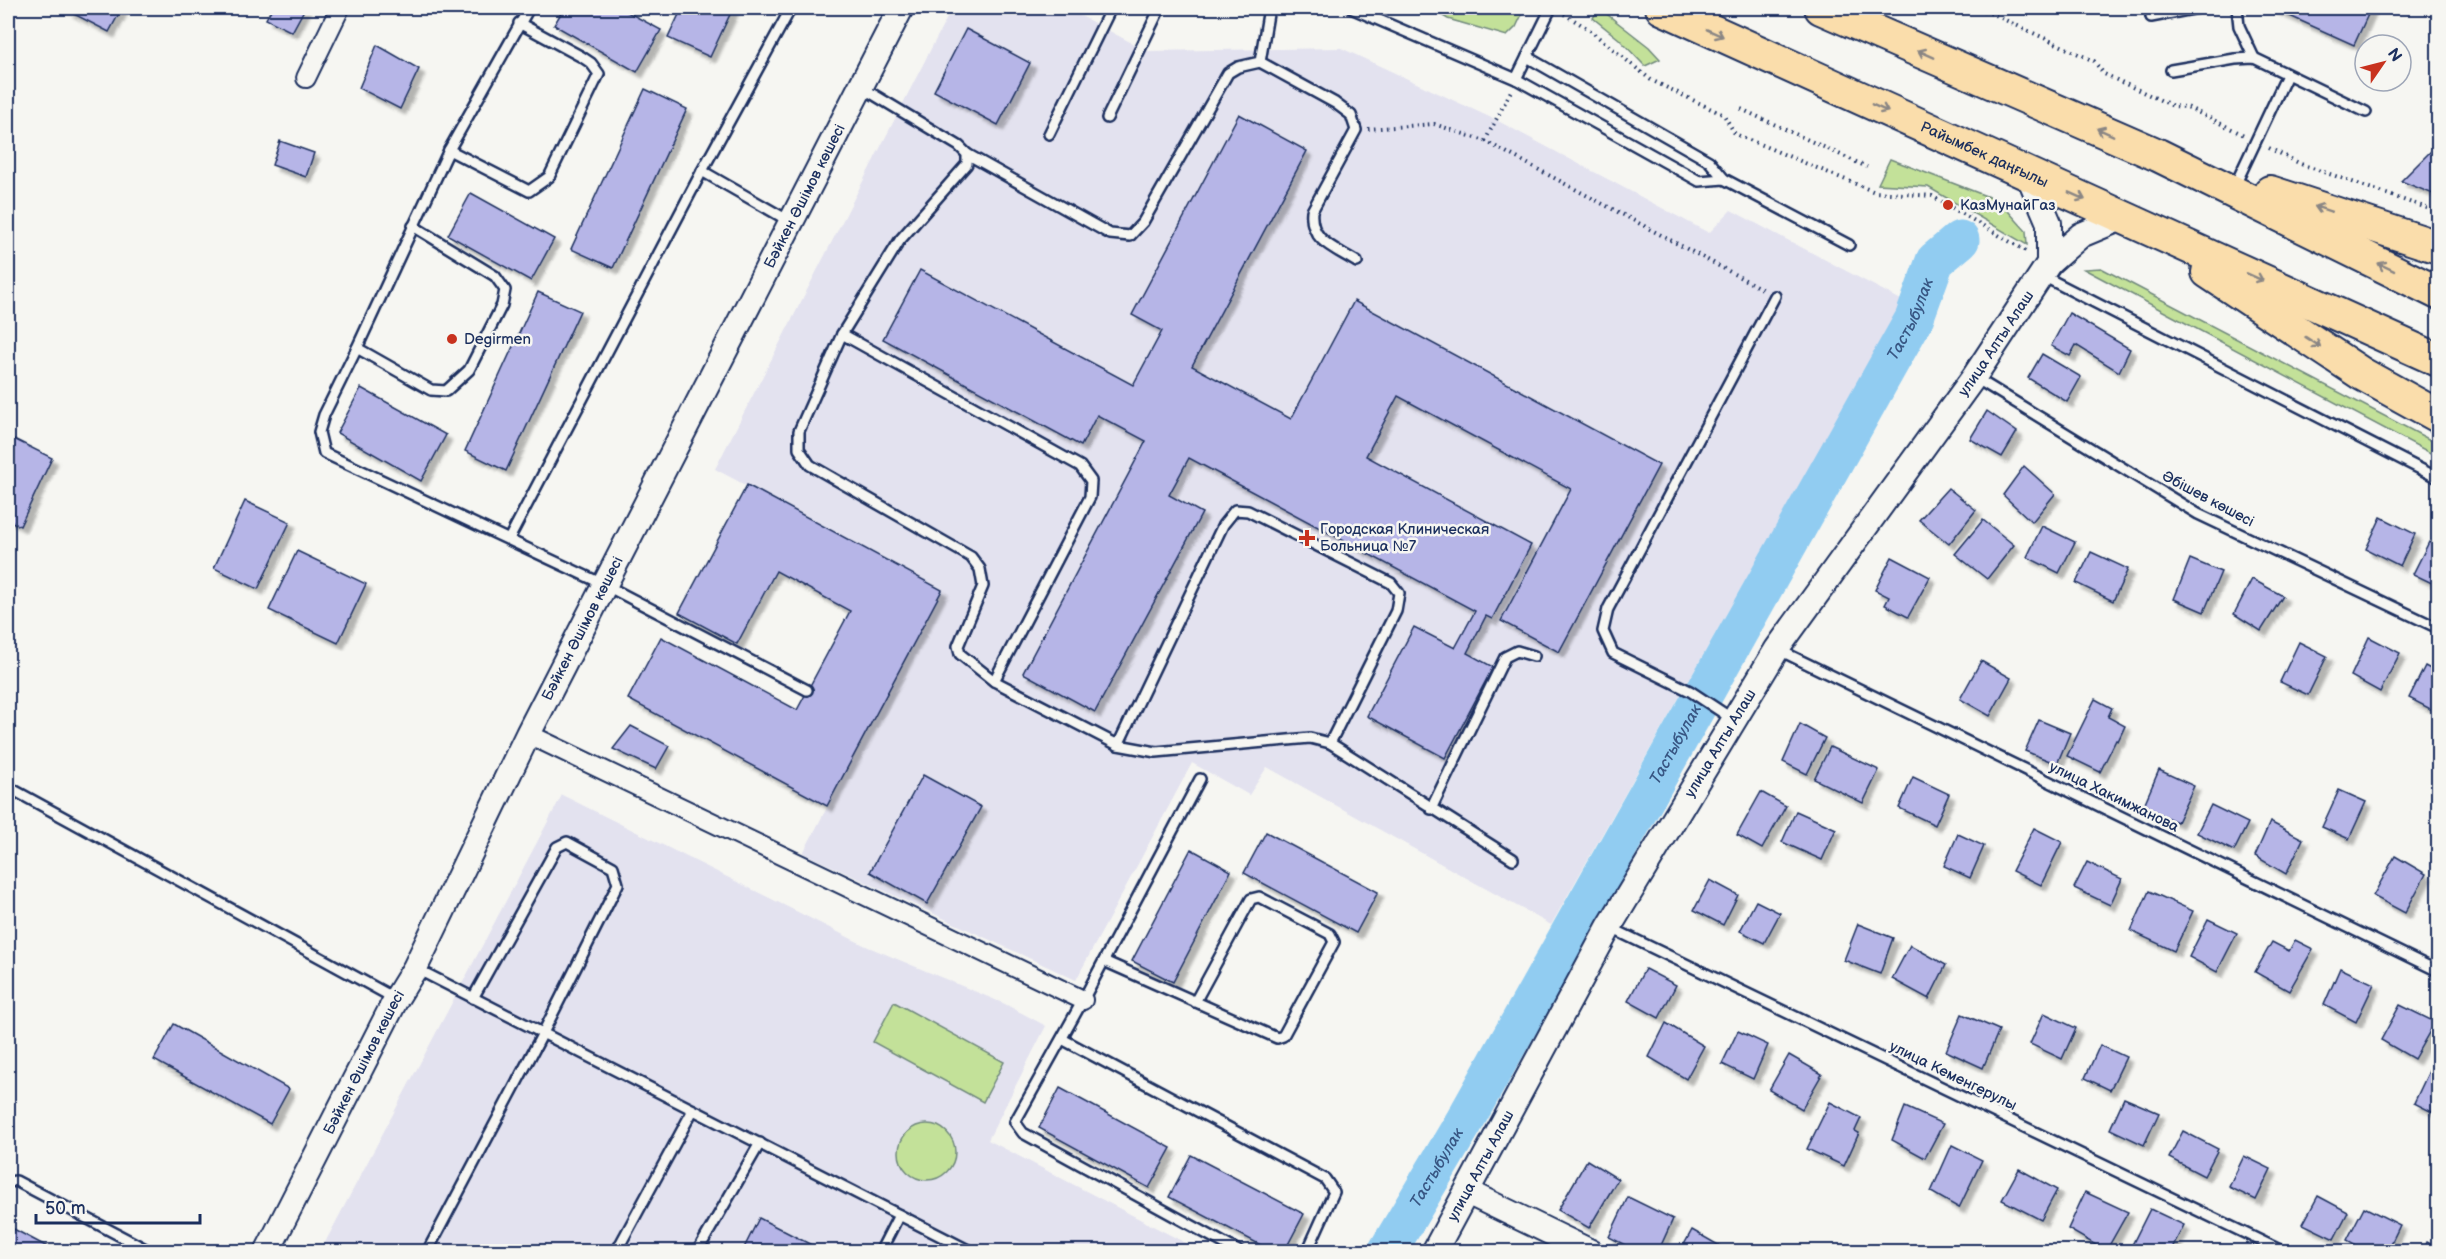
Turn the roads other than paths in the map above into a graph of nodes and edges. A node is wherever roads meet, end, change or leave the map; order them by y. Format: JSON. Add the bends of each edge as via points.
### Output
{"nodes":[{"id":1,"x":340,"y":8,"type":"edge"},
{"id":2,"x":529,"y":8,"type":"edge"},
{"id":3,"x":791,"y":8,"type":"edge"},
{"id":4,"x":901,"y":8,"type":"edge"},
{"id":5,"x":1111,"y":8,"type":"edge"},
{"id":6,"x":1160,"y":8,"type":"edge"},
{"id":7,"x":1166,"y":8,"type":"edge"},
{"id":8,"x":1269,"y":8,"type":"edge"},
{"id":9,"x":1351,"y":8,"type":"edge"},
{"id":10,"x":1551,"y":8,"type":"edge"},
{"id":11,"x":1662,"y":8,"type":"edge"},
{"id":12,"x":2198,"y":8,"type":"edge"},
{"id":13,"x":2236,"y":8,"type":"edge"},
{"id":14,"x":1826,"y":9,"type":"edge"},
{"id":15,"x":2151,"y":17,"type":"dead end"},
{"id":16,"x":519,"y":23,"type":"junction"},
{"id":17,"x":1527,"y":57,"type":"junction"},
{"id":18,"x":2254,"y":58,"type":"junction"},
{"id":19,"x":1260,"y":62,"type":"junction"},
{"id":20,"x":2171,"y":70,"type":"dead end"},
{"id":21,"x":2287,"y":75,"type":"junction"},
{"id":22,"x":306,"y":78,"type":"dead end"},
{"id":23,"x":1516,"y":79,"type":"junction"},
{"id":24,"x":861,"y":87,"type":"junction"},
{"id":25,"x":2366,"y":112,"type":"dead end"},
{"id":26,"x":1107,"y":118,"type":"dead end"},
{"id":27,"x":1049,"y":134,"type":"dead end"},
{"id":28,"x":449,"y":150,"type":"junction"},
{"id":29,"x":967,"y":154,"type":"junction"},
{"id":30,"x":2158,"y":155,"type":"junction"},
{"id":31,"x":702,"y":171,"type":"junction"},
{"id":32,"x":2028,"y":174,"type":"junction"},
{"id":33,"x":1724,"y":179,"type":"junction"},
{"id":34,"x":2237,"y":181,"type":"junction"},
{"id":35,"x":2124,"y":217,"type":"junction"},
{"id":36,"x":791,"y":223,"type":"junction"},
{"id":37,"x":413,"y":226,"type":"junction"},
{"id":38,"x":1849,"y":245,"type":"dead end"},
{"id":39,"x":2439,"y":247,"type":"edge"},
{"id":40,"x":1357,"y":262,"type":"dead end"},
{"id":41,"x":2045,"y":269,"type":"junction"},
{"id":42,"x":2439,"y":292,"type":"edge"},
{"id":43,"x":1775,"y":296,"type":"road end"},
{"id":44,"x":842,"y":334,"type":"junction"},
{"id":45,"x":357,"y":348,"type":"junction"},
{"id":46,"x":2439,"y":360,"type":"edge"},
{"id":47,"x":1974,"y":377,"type":"junction"},
{"id":48,"x":2427,"y":410,"type":"edge"},
{"id":49,"x":2439,"y":478,"type":"edge"},
{"id":50,"x":509,"y":539,"type":"junction"},
{"id":51,"x":605,"y":585,"type":"junction"},
{"id":52,"x":2439,"y":628,"type":"edge"},
{"id":53,"x":1777,"y":650,"type":"junction"},
{"id":54,"x":1534,"y":656,"type":"dead end"},
{"id":55,"x":994,"y":681,"type":"junction"},
{"id":56,"x":807,"y":690,"type":"dead end"},
{"id":57,"x":1734,"y":720,"type":"junction"},
{"id":58,"x":528,"y":734,"type":"junction"},
{"id":59,"x":1330,"y":743,"type":"junction"},
{"id":60,"x":1118,"y":745,"type":"junction"},
{"id":61,"x":1200,"y":779,"type":"dead end"},
{"id":62,"x":8,"y":787,"type":"edge"},
{"id":63,"x":1431,"y":809,"type":"junction"},
{"id":64,"x":1513,"y":859,"type":"dead end"},
{"id":65,"x":1609,"y":927,"type":"junction"},
{"id":66,"x":1104,"y":961,"type":"junction"},
{"id":67,"x":415,"y":968,"type":"junction"},
{"id":68,"x":2439,"y":971,"type":"edge"},
{"id":69,"x":473,"y":998,"type":"junction"},
{"id":70,"x":396,"y":999,"type":"junction"},
{"id":71,"x":1083,"y":1000,"type":"junction"},
{"id":72,"x":1195,"y":1002,"type":"junction"},
{"id":73,"x":543,"y":1033,"type":"junction"},
{"id":74,"x":1062,"y":1039,"type":"junction"},
{"id":75,"x":693,"y":1110,"type":"junction"},
{"id":76,"x":759,"y":1143,"type":"junction"},
{"id":77,"x":8,"y":1182,"type":"edge"},
{"id":78,"x":1467,"y":1192,"type":"junction"},
{"id":79,"x":899,"y":1215,"type":"junction"},
{"id":80,"x":151,"y":1251,"type":"edge"},
{"id":81,"x":267,"y":1251,"type":"edge"},
{"id":82,"x":427,"y":1251,"type":"edge"},
{"id":83,"x":616,"y":1251,"type":"edge"},
{"id":84,"x":697,"y":1251,"type":"edge"},
{"id":85,"x":880,"y":1251,"type":"edge"},
{"id":86,"x":972,"y":1251,"type":"edge"},
{"id":87,"x":1240,"y":1251,"type":"edge"},
{"id":88,"x":1307,"y":1251,"type":"edge"},
{"id":89,"x":1434,"y":1251,"type":"edge"},
{"id":90,"x":1591,"y":1251,"type":"edge"},
{"id":91,"x":2284,"y":1251,"type":"edge"}],
"edges":[{"from":1,"to":22,"type":"street"},
{"from":2,"to":16,"type":"lane"},
{"from":3,"to":31,"type":"lane"},
{"from":4,"to":24,"type":"street","name":"Бәйкен Әшімов көшесі"},
{"from":5,"to":27,"type":"lane"},
{"from":6,"to":7,"type":"lane"},
{"from":6,"to":26,"type":"lane"},
{"from":8,"to":19,"type":"lane"},
{"from":9,"to":23,"type":"lane"},
{"from":10,"to":17,"type":"lane"},
{"from":11,"to":32,"type":"highway","name":"Райымбек даңғылы","one_way":true},
{"from":12,"to":15,"type":"lane"},
{"from":13,"to":18,"type":"lane"},
{"from":30,"to":14,"type":"highway","one_way":true},
{"from":16,"to":28,"type":"lane"},
{"from":16,"to":28,"type":"lane","via":[[582,57],[599,74],[549,177],[529,190]]},
{"from":17,"to":23,"type":"lane"},
{"from":17,"to":33,"type":"lane","via":[[1709,161]]},
{"from":18,"to":20,"type":"lane"},
{"from":18,"to":21,"type":"lane"},
{"from":19,"to":29,"type":"lane","via":[[1228,73],[1143,222],[1130,236],[1110,234]]},
{"from":19,"to":40,"type":"lane","via":[[1351,115],[1356,130],[1312,211],[1311,224],[1317,236]]},
{"from":21,"to":25,"type":"lane"},
{"from":21,"to":34,"type":"lane"},
{"from":23,"to":33,"type":"lane","via":[[1699,181]]},
{"from":24,"to":29,"type":"lane"},
{"from":24,"to":36,"type":"street","name":"Бәйкен Әшімов көшесі"},
{"from":28,"to":37,"type":"lane"},
{"from":29,"to":44,"type":"lane","via":[[967,164],[900,240]]},
{"from":30,"to":34,"type":"highway"},
{"from":42,"to":30,"type":"highway","one_way":true},
{"from":31,"to":36,"type":"lane"},
{"from":31,"to":50,"type":"lane"},
{"from":32,"to":35,"type":"highway","name":"Райымбек даңғылы","one_way":true},
{"from":32,"to":41,"type":"street","via":[[2049,223]]},
{"from":33,"to":38,"type":"lane"},
{"from":39,"to":34,"type":"highway","one_way":true},
{"from":35,"to":41,"type":"street","name":"улица Алты Алаш","via":[[2081,235]]},
{"from":35,"to":46,"type":"highway","name":"Райымбек даңғылы","one_way":true},
{"from":35,"to":48,"type":"highway","one_way":true,"via":[[2362,374]]},
{"from":36,"to":51,"type":"street","name":"Бәйкен Әшімов көшесі"},
{"from":37,"to":45,"type":"lane"},
{"from":37,"to":45,"type":"lane","via":[[495,276],[505,290],[502,305],[469,370],[446,391],[431,390]]},
{"from":41,"to":47,"type":"street","name":"улица Алты Алаш"},
{"from":41,"to":49,"type":"lane"},
{"from":43,"to":57,"type":"lane","via":[[1608,609],[1603,632],[1613,653],[1690,691]]},
{"from":44,"to":55,"type":"lane","via":[[799,431],[799,449],[810,465],[971,557],[980,568],[983,586],[958,646],[960,654]]},
{"from":44,"to":55,"type":"lane","via":[[1080,466],[1091,481],[1090,497]]},
{"from":45,"to":50,"type":"lane","via":[[324,415],[319,432],[324,453]]},
{"from":47,"to":52,"type":"lane","name":"Әбішев көшесі","via":[[2198,514]]},
{"from":47,"to":53,"type":"street","name":"улица Алты Алаш"},
{"from":50,"to":51,"type":"lane"},
{"from":51,"to":56,"type":"lane"},
{"from":51,"to":58,"type":"street","name":"Бәйкен Әшімов көшесі"},
{"from":53,"to":57,"type":"street","name":"улица Алты Алаш"},
{"from":53,"to":68,"type":"lane","name":"улица Хакимжанова"},
{"from":54,"to":63,"type":"lane","via":[[1516,651],[1504,657]]},
{"from":55,"to":60,"type":"lane"},
{"from":57,"to":65,"type":"street","name":"улица Алты Алаш"},
{"from":58,"to":67,"type":"street","name":"Бәйкен Әшімов көшесі"},
{"from":58,"to":71,"type":"street"},
{"from":59,"to":60,"type":"lane","via":[[1310,738],[1156,752]]},
{"from":59,"to":60,"type":"lane","via":[[1396,611],[1399,593],[1391,583],[1248,511],[1236,510],[1223,525]]},
{"from":59,"to":63,"type":"lane"},
{"from":61,"to":66,"type":"lane"},
{"from":62,"to":70,"type":"lane"},
{"from":63,"to":64,"type":"lane"},
{"from":65,"to":78,"type":"street","name":"улица Алты Алаш"},
{"from":65,"to":91,"type":"lane","name":"улица Кеменгерулы"},
{"from":66,"to":71,"type":"lane"},
{"from":66,"to":72,"type":"lane"},
{"from":67,"to":69,"type":"lane"},
{"from":67,"to":70,"type":"street","name":"Бәйкен Әшімов көшесі"},
{"from":69,"to":73,"type":"lane"},
{"from":69,"to":73,"type":"lane","via":[[557,847],[567,842],[613,867],[618,884]]},
{"from":70,"to":81,"type":"street","name":"Бәйкен Әшімов көшесі"},
{"from":71,"to":74,"type":"lane"},
{"from":72,"to":72,"type":"lane","via":[[1277,1038],[1283,1036],[1334,942],[1330,934],[1259,897],[1251,899]]},
{"from":73,"to":75,"type":"lane"},
{"from":73,"to":82,"type":"lane"},
{"from":74,"to":87,"type":"lane","via":[[1015,1122],[1023,1133]]},
{"from":74,"to":88,"type":"lane","via":[[1325,1179],[1334,1192]]},
{"from":75,"to":76,"type":"lane"},
{"from":75,"to":83,"type":"lane"},
{"from":76,"to":79,"type":"lane"},
{"from":76,"to":84,"type":"lane"},
{"from":77,"to":80,"type":"lane","via":[[16,1181]]},
{"from":78,"to":89,"type":"street","name":"улица Алты Алаш"},
{"from":78,"to":90,"type":"street"},
{"from":79,"to":85,"type":"lane"},
{"from":79,"to":86,"type":"lane"}]}
